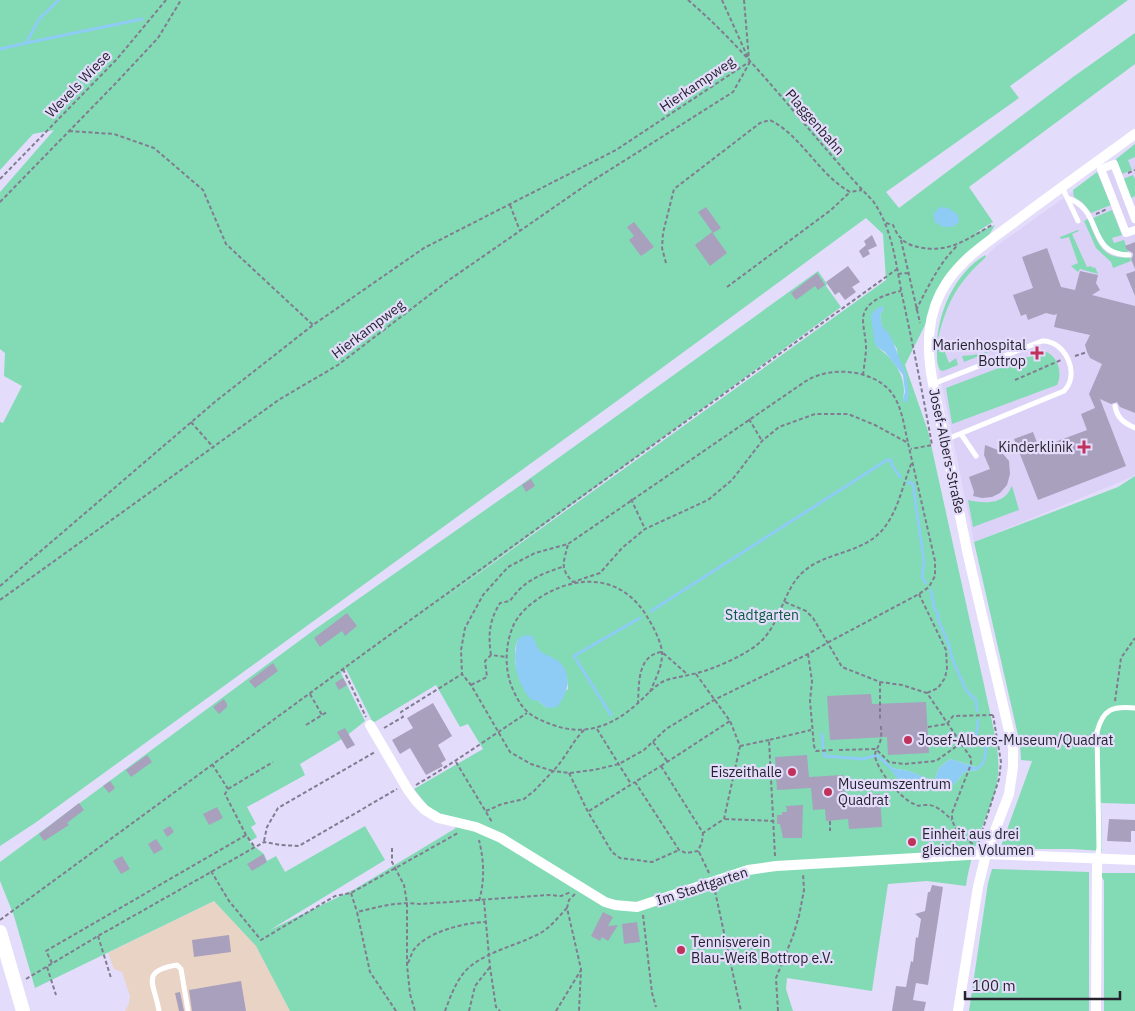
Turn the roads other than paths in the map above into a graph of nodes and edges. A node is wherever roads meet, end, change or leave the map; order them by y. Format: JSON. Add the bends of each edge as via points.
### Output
{"nodes":[{"id":1,"x":1135,"y":134,"type":"edge"},
{"id":2,"x":1062,"y":186,"type":"junction"},
{"id":3,"x":1067,"y":198,"type":"junction"},
{"id":4,"x":1135,"y":219,"type":"edge"},
{"id":5,"x":1078,"y":221,"type":"dead end"},
{"id":6,"x":1135,"y":230,"type":"edge"},
{"id":7,"x":1129,"y":255,"type":"dead end"},
{"id":8,"x":933,"y":384,"type":"junction"},
{"id":9,"x":1115,"y":406,"type":"dead end"},
{"id":10,"x":1135,"y":428,"type":"edge"},
{"id":11,"x":961,"y":434,"type":"junction"},
{"id":12,"x":945,"y":440,"type":"junction"},
{"id":13,"x":976,"y":456,"type":"dead end"},
{"id":14,"x":1135,"y":708,"type":"edge"},
{"id":15,"x":372,"y":729,"type":"road end"},
{"id":16,"x":986,"y":854,"type":"junction"},
{"id":17,"x":1097,"y":859,"type":"junction"},
{"id":18,"x":1135,"y":860,"type":"edge"},
{"id":19,"x":0,"y":932,"type":"edge"},
{"id":20,"x":23,"y":1011,"type":"edge"},
{"id":21,"x":159,"y":1011,"type":"edge"},
{"id":22,"x":188,"y":1011,"type":"edge"},
{"id":23,"x":958,"y":1011,"type":"edge"},
{"id":24,"x":1096,"y":1011,"type":"edge"}],
"edges":[{"from":1,"to":2,"type":"street","name":"Josef-Albers-Straße"},
{"from":2,"to":3,"type":"lane"},
{"from":2,"to":8,"type":"street","name":"Josef-Albers-Straße","via":[[978,249],[947,282],[937,300],[928,338]]},
{"from":3,"to":5,"type":"lane"},
{"from":3,"to":7,"type":"lane","via":[[1075,200],[1086,210],[1105,248],[1118,255]]},
{"from":4,"to":6,"type":"street","via":[[1114,164],[1101,169],[1126,234]]},
{"from":8,"to":11,"type":"lane","via":[[1042,341],[1054,343],[1064,352],[1071,370],[1071,379],[1064,391]]},
{"from":8,"to":12,"type":"street","name":"Josef-Albers-Straße"},
{"from":9,"to":10,"type":"lane","via":[[1121,420]]},
{"from":11,"to":12,"type":"lane"},
{"from":11,"to":13,"type":"lane"},
{"from":12,"to":16,"type":"street","name":"Josef-Albers-Straße","via":[[1013,748],[1009,794]]},
{"from":14,"to":17,"type":"lane","via":[[1114,709],[1101,718],[1097,732]]},
{"from":15,"to":16,"type":"street","name":"Im Stadtgarten","via":[[425,810],[438,818],[476,827],[500,838],[615,905],[641,906],[748,870],[776,866]]},
{"from":16,"to":17,"type":"street","name":"Im Stadtgarten"},
{"from":16,"to":23,"type":"street","name":"Josef-Albers-Straße","via":[[973,911]]},
{"from":17,"to":18,"type":"street","name":"Im Stadtgarten"},
{"from":17,"to":24,"type":"street"},
{"from":19,"to":20,"type":"main road"},
{"from":21,"to":22,"type":"lane","via":[[153,975],[158,970],[177,965],[181,970]]}]}
